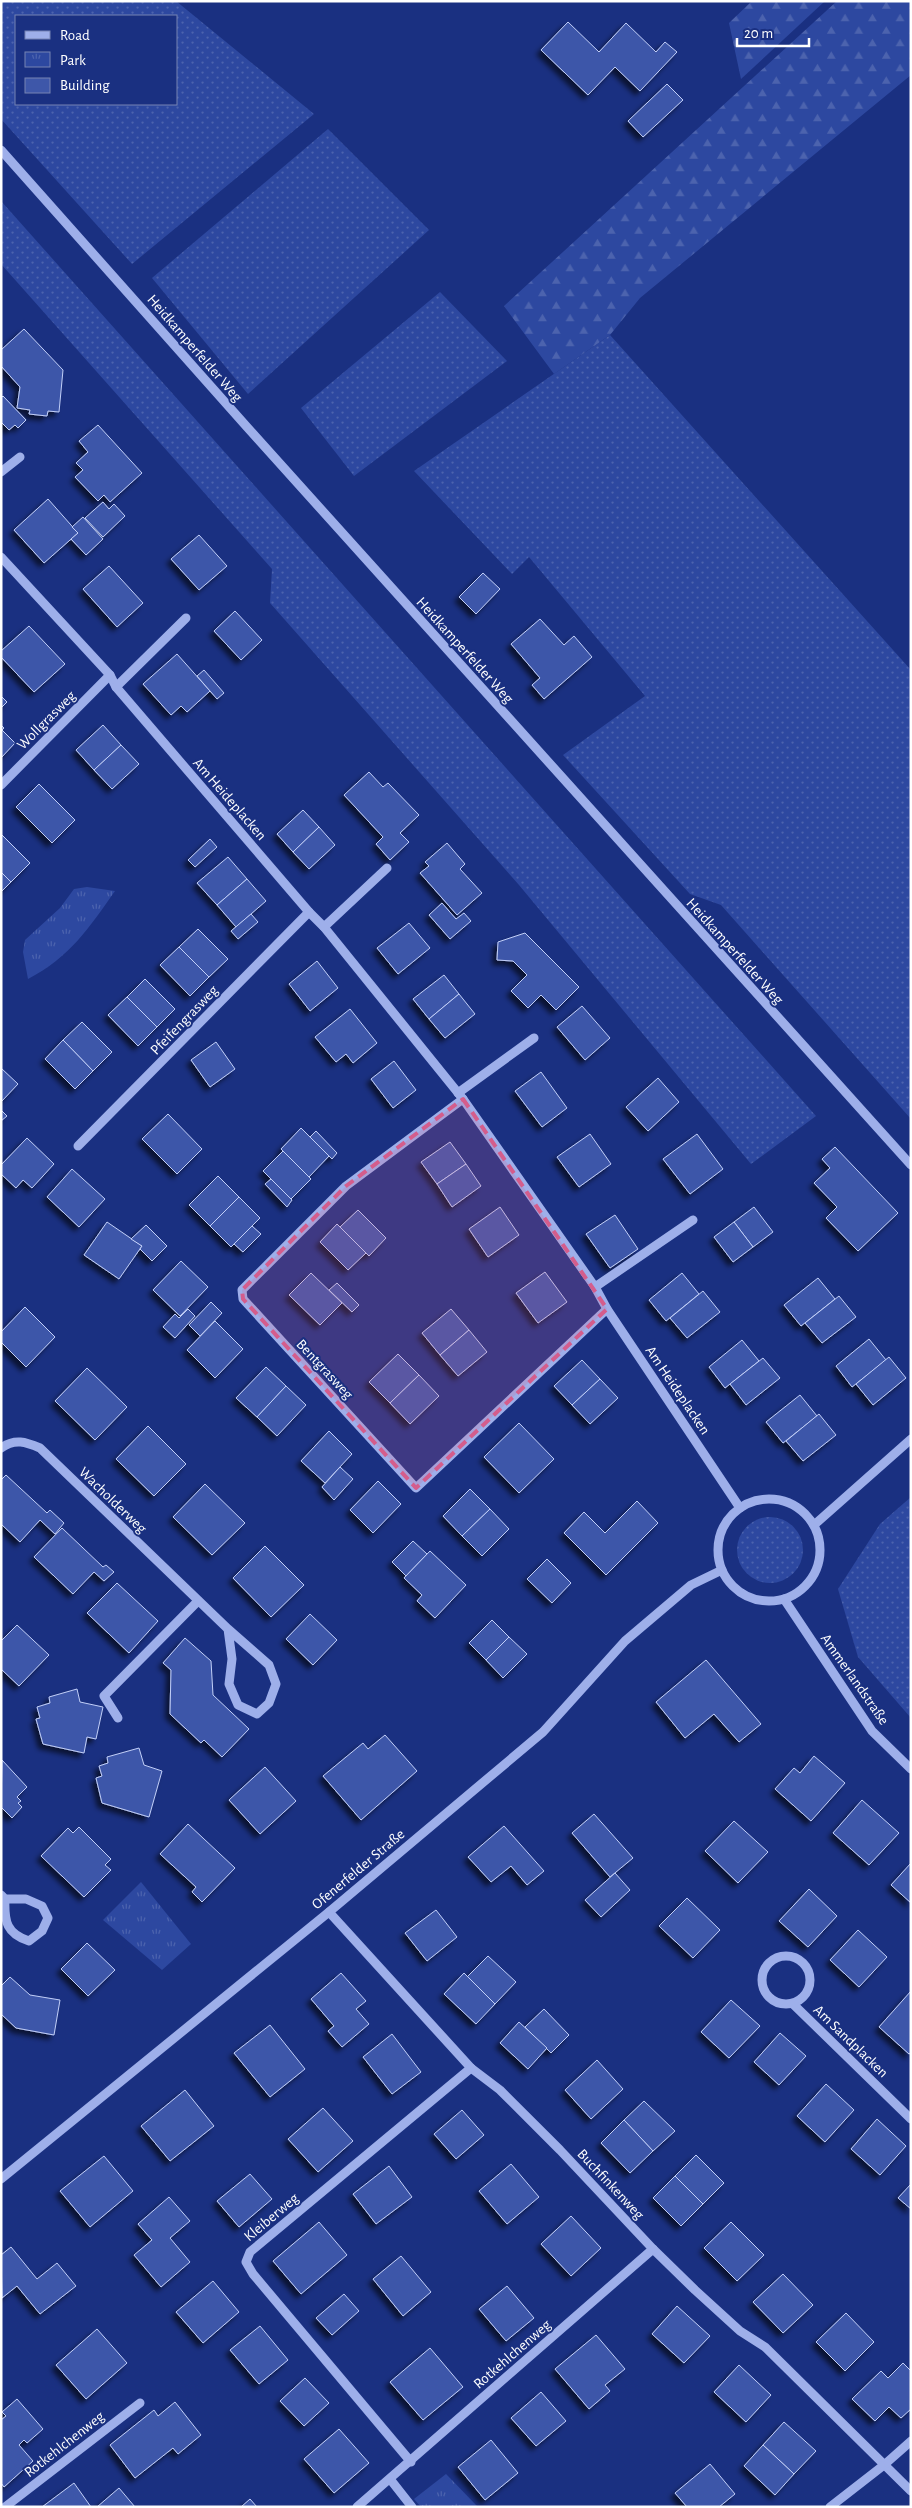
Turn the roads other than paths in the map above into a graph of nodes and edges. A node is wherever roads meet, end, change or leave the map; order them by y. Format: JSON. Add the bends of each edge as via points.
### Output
{"nodes":[{"id":1,"x":1,"y":150,"type":"edge"},
{"id":2,"x":20,"y":456,"type":"dead end"},
{"id":3,"x":1,"y":472,"type":"edge"},
{"id":4,"x":1,"y":557,"type":"edge"},
{"id":5,"x":186,"y":618,"type":"dead end"},
{"id":6,"x":110,"y":675,"type":"junction"},
{"id":7,"x":116,"y":687,"type":"junction"},
{"id":8,"x":1,"y":785,"type":"edge"},
{"id":9,"x":387,"y":868,"type":"dead end"},
{"id":10,"x":308,"y":912,"type":"junction"},
{"id":11,"x":324,"y":927,"type":"junction"},
{"id":12,"x":534,"y":1038,"type":"dead end"},
{"id":13,"x":461,"y":1096,"type":"junction"},
{"id":14,"x":78,"y":1146,"type":"dead end"},
{"id":15,"x":911,"y":1166,"type":"edge"},
{"id":16,"x":693,"y":1220,"type":"dead end"},
{"id":17,"x":595,"y":1287,"type":"junction"},
{"id":18,"x":607,"y":1309,"type":"junction"},
{"id":19,"x":911,"y":1439,"type":"edge"},
{"id":20,"x":1,"y":1448,"type":"edge"},
{"id":21,"x":740,"y":1508,"type":"junction"},
{"id":22,"x":814,"y":1526,"type":"junction"},
{"id":23,"x":722,"y":1570,"type":"junction"},
{"id":24,"x":784,"y":1599,"type":"junction"},
{"id":25,"x":198,"y":1601,"type":"junction"},
{"id":26,"x":228,"y":1629,"type":"junction"},
{"id":27,"x":118,"y":1718,"type":"dead end"},
{"id":28,"x":911,"y":1768,"type":"edge"},
{"id":29,"x":3,"y":1897,"type":"edge"},
{"id":30,"x":329,"y":1912,"type":"junction"},
{"id":31,"x":793,"y":2004,"type":"junction"},
{"id":32,"x":471,"y":2068,"type":"junction"},
{"id":33,"x":911,"y":2119,"type":"edge"},
{"id":34,"x":1,"y":2179,"type":"edge"},
{"id":35,"x":652,"y":2249,"type":"junction"},
{"id":36,"x":140,"y":2403,"type":"dead end"},
{"id":37,"x":911,"y":2441,"type":"edge"},
{"id":38,"x":411,"y":2462,"type":"junction"},
{"id":39,"x":884,"y":2465,"type":"junction"},
{"id":40,"x":390,"y":2479,"type":"junction"},
{"id":41,"x":911,"y":2491,"type":"edge"},
{"id":42,"x":5,"y":2507,"type":"edge"},
{"id":43,"x":357,"y":2507,"type":"edge"},
{"id":44,"x":412,"y":2507,"type":"edge"},
{"id":45,"x":830,"y":2507,"type":"edge"}],
"edges":[{"from":1,"to":15,"type":"street","name":"Heidkamperfelder Weg"},
{"from":2,"to":3,"type":"street"},
{"from":4,"to":6,"type":"street","name":"Am Heideplacken"},
{"from":5,"to":7,"type":"street"},
{"from":6,"to":7,"type":"street","name":"Am Heideplacken"},
{"from":6,"to":8,"type":"street","name":"Wollgrasweg"},
{"from":7,"to":10,"type":"street","name":"Am Heideplacken"},
{"from":9,"to":11,"type":"street"},
{"from":10,"to":11,"type":"street","name":"Am Heideplacken"},
{"from":10,"to":14,"type":"street","name":"Pfeifengrasweg"},
{"from":11,"to":13,"type":"street","name":"Am Heideplacken"},
{"from":12,"to":13,"type":"street"},
{"from":13,"to":17,"type":"street","name":"Am Heideplacken"},
{"from":13,"to":18,"type":"street","name":"Bentgrasweg","via":[[346,1186],[242,1290],[242,1299],[416,1488]]},
{"from":16,"to":17,"type":"street"},
{"from":17,"to":18,"type":"street","name":"Am Heideplacken"},
{"from":18,"to":21,"type":"street","name":"Am Heideplacken"},
{"from":19,"to":22,"type":"street"},
{"from":20,"to":25,"type":"street","name":"Wacholderweg","via":[[21,1441],[40,1448]]},
{"from":21,"to":22,"type":"street","via":[[767,1499],[781,1501],[805,1514]]},
{"from":21,"to":23,"type":"street","via":[[726,1523],[718,1542]]},
{"from":22,"to":24,"type":"street","via":[[819,1540],[817,1569],[798,1593]]},
{"from":23,"to":24,"type":"street","via":[[735,1588],[754,1600]]},
{"from":23,"to":30,"type":"street","name":"Ofenerfelder Straße","via":[[691,1585],[625,1641],[543,1732]]},
{"from":24,"to":28,"type":"street","name":"Ammerlandstraße","via":[[872,1731]]},
{"from":25,"to":26,"type":"street","name":"Wacholderweg"},
{"from":25,"to":27,"type":"street","via":[[104,1696]]},
{"from":26,"to":26,"type":"street","name":"Wacholderweg","via":[[232,1659],[229,1684],[238,1705],[257,1714],[269,1703],[276,1684],[269,1665]]},
{"from":29,"to":29,"type":"street","via":[[9,1929],[16,1936],[29,1941],[42,1932],[48,1918],[42,1906],[26,1899]]},
{"from":30,"to":32,"type":"street","name":"Buchfinkenweg"},
{"from":30,"to":34,"type":"street","name":"Ofenerfelder Straße"},
{"from":31,"to":31,"type":"street","name":"Am Sandplacken","via":[[807,1994],[810,1974],[802,1961],[789,1955],[778,1956],[766,1965],[761,1975],[762,1988],[771,2001]]},
{"from":31,"to":33,"type":"street","name":"Am Sandplacken"},
{"from":32,"to":35,"type":"street","name":"Buchfinkenweg","via":[[500,2090]]},
{"from":32,"to":38,"type":"street","name":"Kleiberweg","via":[[250,2252],[246,2262],[252,2274]]},
{"from":35,"to":38,"type":"street","name":"Rotkehlchenweg"},
{"from":35,"to":39,"type":"street","name":"Buchfinkenweg","via":[[740,2330],[765,2347]]},
{"from":36,"to":42,"type":"street","name":"Rotkehlchenweg"},
{"from":37,"to":39,"type":"street"},
{"from":38,"to":40,"type":"street","name":"Rotkehlchenweg"},
{"from":39,"to":41,"type":"street","name":"Buchfinkenweg"},
{"from":39,"to":45,"type":"street"},
{"from":40,"to":43,"type":"street","name":"Rotkehlchenweg"},
{"from":40,"to":44,"type":"street"}]}
